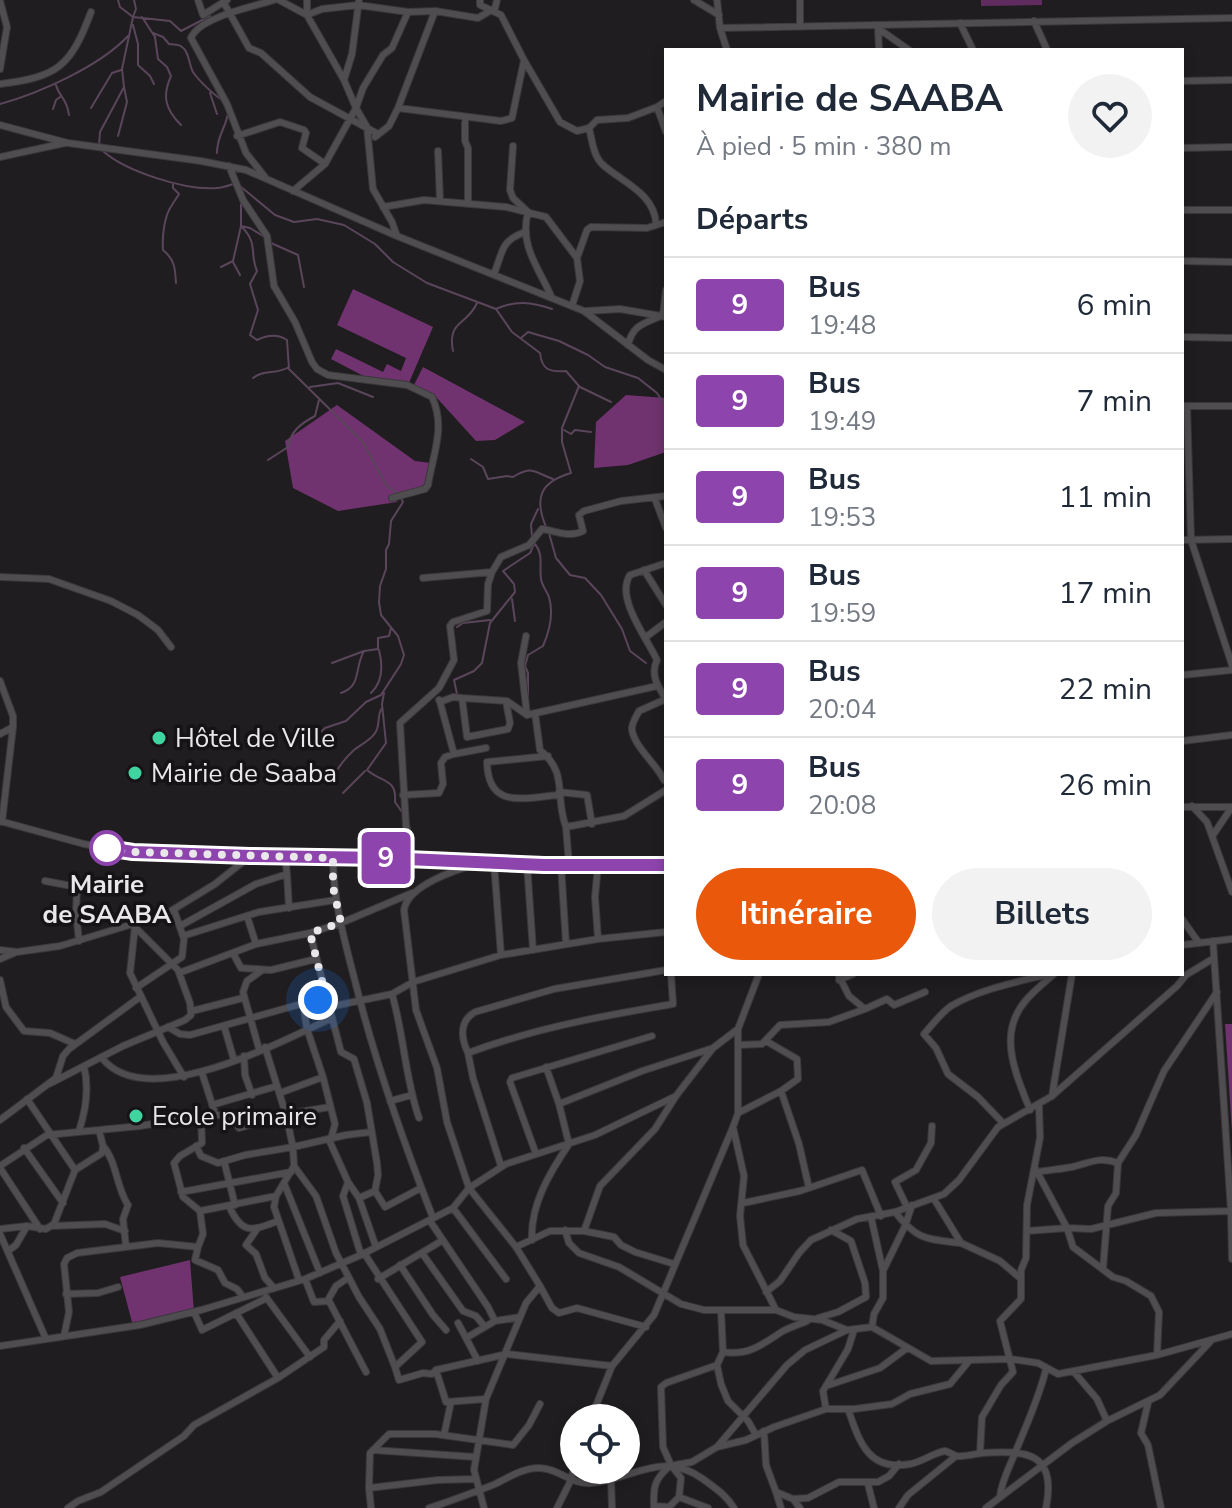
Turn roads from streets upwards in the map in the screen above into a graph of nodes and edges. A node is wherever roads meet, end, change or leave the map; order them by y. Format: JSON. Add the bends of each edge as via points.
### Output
{"nodes":[{"id":1,"x":198,"y":0,"type":"edge"},
{"id":2,"x":277,"y":0,"type":"edge"},
{"id":3,"x":307,"y":0,"type":"edge"},
{"id":4,"x":480,"y":0,"type":"edge"},
{"id":5,"x":497,"y":0,"type":"edge"},
{"id":6,"x":694,"y":0,"type":"edge"},
{"id":7,"x":717,"y":0,"type":"edge"},
{"id":8,"x":800,"y":0,"type":"edge"},
{"id":9,"x":0,"y":1,"type":"edge"},
{"id":10,"x":226,"y":1,"type":"edge"},
{"id":11,"x":359,"y":3,"type":"edge"},
{"id":12,"x":435,"y":11,"type":"junction"},
{"id":13,"x":492,"y":11,"type":"junction"},
{"id":14,"x":91,"y":12,"type":"dead end"},
{"id":15,"x":408,"y":12,"type":"junction"},
{"id":16,"x":228,"y":15,"type":"junction"},
{"id":17,"x":307,"y":15,"type":"junction"},
{"id":18,"x":719,"y":15,"type":"junction"},
{"id":19,"x":1232,"y":18,"type":"edge"},
{"id":20,"x":1034,"y":21,"type":"junction"},
{"id":21,"x":960,"y":23,"type":"junction"},
{"id":22,"x":800,"y":26,"type":"junction"},
{"id":23,"x":878,"y":27,"type":"junction"},
{"id":24,"x":720,"y":28,"type":"junction"},
{"id":25,"x":726,"y":48,"type":"edge"},
{"id":26,"x":879,"y":48,"type":"edge"},
{"id":27,"x":906,"y":48,"type":"edge"},
{"id":28,"x":972,"y":48,"type":"edge"},
{"id":29,"x":1046,"y":48,"type":"edge"},
{"id":30,"x":524,"y":60,"type":"junction"},
{"id":31,"x":0,"y":69,"type":"edge"},
{"id":32,"x":344,"y":80,"type":"junction"},
{"id":33,"x":1232,"y":80,"type":"edge"},
{"id":34,"x":1184,"y":81,"type":"edge"},
{"id":35,"x":0,"y":84,"type":"edge"},
{"id":36,"x":664,"y":102,"type":"edge"},
{"id":37,"x":657,"y":107,"type":"junction"},
{"id":38,"x":356,"y":108,"type":"junction"},
{"id":39,"x":398,"y":108,"type":"junction"},
{"id":40,"x":465,"y":117,"type":"junction"},
{"id":41,"x":348,"y":118,"type":"junction"},
{"id":42,"x":0,"y":125,"type":"edge"},
{"id":43,"x":664,"y":126,"type":"edge"},
{"id":44,"x":367,"y":127,"type":"junction"},
{"id":45,"x":589,"y":128,"type":"junction"},
{"id":46,"x":378,"y":134,"type":"junction"},
{"id":47,"x":237,"y":136,"type":"junction"},
{"id":48,"x":369,"y":142,"type":"junction"},
{"id":49,"x":68,"y":143,"type":"junction"},
{"id":50,"x":513,"y":146,"type":"dead end"},
{"id":51,"x":1232,"y":147,"type":"edge"},
{"id":52,"x":1184,"y":148,"type":"edge"},
{"id":53,"x":438,"y":151,"type":"dead end"},
{"id":54,"x":0,"y":157,"type":"edge"},
{"id":55,"x":325,"y":164,"type":"junction"},
{"id":56,"x":229,"y":166,"type":"junction"},
{"id":57,"x":268,"y":180,"type":"junction"},
{"id":58,"x":293,"y":191,"type":"junction"},
{"id":59,"x":440,"y":201,"type":"junction"},
{"id":60,"x":468,"y":203,"type":"junction"},
{"id":61,"x":383,"y":207,"type":"junction"},
{"id":62,"x":1184,"y":210,"type":"edge"},
{"id":63,"x":1232,"y":210,"type":"edge"},
{"id":64,"x":528,"y":212,"type":"junction"},
{"id":65,"x":664,"y":222,"type":"edge"},
{"id":66,"x":656,"y":224,"type":"junction"},
{"id":67,"x":525,"y":232,"type":"junction"},
{"id":68,"x":397,"y":236,"type":"junction"},
{"id":69,"x":577,"y":258,"type":"junction"},
{"id":70,"x":1184,"y":261,"type":"edge"},
{"id":71,"x":1232,"y":262,"type":"edge"},
{"id":72,"x":494,"y":274,"type":"junction"},
{"id":73,"x":552,"y":297,"type":"junction"},
{"id":74,"x":572,"y":306,"type":"junction"},
{"id":75,"x":584,"y":311,"type":"junction"},
{"id":76,"x":664,"y":316,"type":"edge"},
{"id":77,"x":1184,"y":337,"type":"edge"},
{"id":78,"x":1232,"y":338,"type":"edge"},
{"id":79,"x":628,"y":345,"type":"junction"},
{"id":80,"x":664,"y":369,"type":"edge"},
{"id":81,"x":1185,"y":406,"type":"edge"},
{"id":82,"x":1232,"y":406,"type":"edge"},
{"id":83,"x":1186,"y":475,"type":"edge"},
{"id":84,"x":664,"y":497,"type":"edge"},
{"id":85,"x":392,"y":498,"type":"dead end"},
{"id":86,"x":655,"y":499,"type":"junction"},
{"id":87,"x":664,"y":523,"type":"edge"},
{"id":88,"x":1232,"y":539,"type":"edge"},
{"id":89,"x":1184,"y":540,"type":"edge"},
{"id":90,"x":1191,"y":540,"type":"junction"},
{"id":91,"x":664,"y":564,"type":"edge"},
{"id":92,"x":644,"y":570,"type":"junction"},
{"id":93,"x":492,"y":572,"type":"junction"},
{"id":94,"x":0,"y":577,"type":"edge"},
{"id":95,"x":423,"y":578,"type":"dead end"},
{"id":96,"x":664,"y":602,"type":"edge"},
{"id":97,"x":664,"y":624,"type":"edge"},
{"id":98,"x":526,"y":636,"type":"dead end"},
{"id":99,"x":646,"y":637,"type":"junction"},
{"id":100,"x":171,"y":647,"type":"dead end"},
{"id":101,"x":657,"y":660,"type":"junction"},
{"id":102,"x":664,"y":660,"type":"edge"},
{"id":103,"x":1232,"y":668,"type":"edge"},
{"id":104,"x":1184,"y":675,"type":"edge"},
{"id":105,"x":0,"y":681,"type":"edge"},
{"id":106,"x":657,"y":686,"type":"junction"},
{"id":107,"x":436,"y":693,"type":"junction"},
{"id":108,"x":664,"y":696,"type":"edge"},
{"id":109,"x":462,"y":698,"type":"junction"},
{"id":110,"x":664,"y":700,"type":"edge"},
{"id":111,"x":506,"y":701,"type":"junction"},
{"id":112,"x":440,"y":702,"type":"junction"},
{"id":113,"x":535,"y":713,"type":"junction"},
{"id":114,"x":527,"y":715,"type":"junction"},
{"id":115,"x":13,"y":727,"type":"junction"},
{"id":116,"x":0,"y":734,"type":"edge"},
{"id":117,"x":484,"y":734,"type":"junction"},
{"id":118,"x":1232,"y":735,"type":"edge"},
{"id":119,"x":1184,"y":741,"type":"edge"},
{"id":120,"x":486,"y":748,"type":"junction"},
{"id":121,"x":454,"y":754,"type":"junction"},
{"id":122,"x":548,"y":756,"type":"junction"},
{"id":123,"x":487,"y":762,"type":"junction"},
{"id":124,"x":664,"y":780,"type":"edge"},
{"id":125,"x":664,"y":785,"type":"edge"},
{"id":126,"x":560,"y":794,"type":"junction"},
{"id":127,"x":403,"y":795,"type":"junction"},
{"id":128,"x":1192,"y":806,"type":"junction"},
{"id":129,"x":1184,"y":807,"type":"edge"},
{"id":130,"x":1232,"y":807,"type":"edge"},
{"id":131,"x":2,"y":812,"type":"edge"},
{"id":132,"x":1,"y":821,"type":"edge"},
{"id":133,"x":592,"y":824,"type":"junction"},
{"id":134,"x":566,"y":827,"type":"junction"},
{"id":135,"x":1213,"y":835,"type":"junction"},
{"id":136,"x":250,"y":856,"type":"junction"},
{"id":137,"x":285,"y":856,"type":"junction"},
{"id":138,"x":333,"y":858,"type":"junction"},
{"id":139,"x":408,"y":859,"type":"junction"},
{"id":140,"x":482,"y":862,"type":"junction"},
{"id":141,"x":494,"y":863,"type":"junction"},
{"id":142,"x":527,"y":864,"type":"junction"},
{"id":143,"x":561,"y":865,"type":"junction"},
{"id":144,"x":569,"y":865,"type":"junction"},
{"id":145,"x":598,"y":865,"type":"junction"},
{"id":146,"x":664,"y":865,"type":"edge"},
{"id":147,"x":287,"y":874,"type":"junction"},
{"id":148,"x":45,"y":881,"type":"dead end"},
{"id":149,"x":415,"y":892,"type":"junction"},
{"id":150,"x":1232,"y":892,"type":"edge"},
{"id":151,"x":335,"y":900,"type":"junction"},
{"id":152,"x":289,"y":908,"type":"junction"},
{"id":153,"x":174,"y":910,"type":"junction"},
{"id":154,"x":247,"y":916,"type":"junction"},
{"id":155,"x":1184,"y":922,"type":"edge"},
{"id":156,"x":341,"y":923,"type":"junction"},
{"id":157,"x":136,"y":925,"type":"junction"},
{"id":158,"x":180,"y":926,"type":"junction"},
{"id":159,"x":664,"y":932,"type":"edge"},
{"id":160,"x":310,"y":933,"type":"junction"},
{"id":161,"x":183,"y":936,"type":"junction"},
{"id":162,"x":598,"y":939,"type":"junction"},
{"id":163,"x":1232,"y":939,"type":"edge"},
{"id":164,"x":79,"y":941,"type":"junction"},
{"id":165,"x":1213,"y":941,"type":"junction"},
{"id":166,"x":1199,"y":943,"type":"junction"},
{"id":167,"x":256,"y":944,"type":"junction"},
{"id":168,"x":566,"y":944,"type":"junction"},
{"id":169,"x":1184,"y":945,"type":"edge"},
{"id":170,"x":0,"y":950,"type":"edge"},
{"id":171,"x":533,"y":950,"type":"junction"},
{"id":172,"x":17,"y":952,"type":"junction"},
{"id":173,"x":233,"y":953,"type":"junction"},
{"id":174,"x":501,"y":955,"type":"junction"},
{"id":175,"x":1214,"y":958,"type":"junction"},
{"id":176,"x":0,"y":959,"type":"edge"},
{"id":177,"x":316,"y":959,"type":"junction"},
{"id":178,"x":173,"y":964,"type":"junction"},
{"id":179,"x":664,"y":970,"type":"edge"},
{"id":180,"x":261,"y":971,"type":"junction"},
{"id":181,"x":179,"y":973,"type":"junction"},
{"id":182,"x":671,"y":976,"type":"edge"},
{"id":183,"x":758,"y":976,"type":"edge"},
{"id":184,"x":1044,"y":976,"type":"edge"},
{"id":185,"x":1050,"y":976,"type":"edge"},
{"id":186,"x":1072,"y":976,"type":"edge"},
{"id":187,"x":838,"y":977,"type":"edge"},
{"id":188,"x":0,"y":980,"type":"edge"},
{"id":189,"x":413,"y":982,"type":"junction"},
{"id":190,"x":136,"y":988,"type":"junction"},
{"id":191,"x":925,"y":992,"type":"dead end"},
{"id":192,"x":1217,"y":992,"type":"junction"},
{"id":193,"x":392,"y":994,"type":"junction"},
{"id":194,"x":140,"y":997,"type":"junction"},
{"id":195,"x":326,"y":997,"type":"junction"},
{"id":196,"x":243,"y":998,"type":"junction"},
{"id":197,"x":360,"y":1000,"type":"junction"},
{"id":198,"x":303,"y":1004,"type":"junction"},
{"id":199,"x":329,"y":1007,"type":"junction"},
{"id":200,"x":865,"y":1009,"type":"junction"},
{"id":201,"x":192,"y":1011,"type":"junction"},
{"id":202,"x":250,"y":1018,"type":"junction"},
{"id":203,"x":332,"y":1018,"type":"junction"},
{"id":204,"x":224,"y":1026,"type":"junction"},
{"id":205,"x":168,"y":1027,"type":"junction"},
{"id":206,"x":307,"y":1029,"type":"junction"},
{"id":207,"x":738,"y":1029,"type":"junction"},
{"id":208,"x":158,"y":1032,"type":"junction"},
{"id":209,"x":652,"y":1036,"type":"dead end"},
{"id":210,"x":766,"y":1041,"type":"junction"},
{"id":211,"x":75,"y":1044,"type":"junction"},
{"id":212,"x":738,"y":1045,"type":"junction"},
{"id":213,"x":262,"y":1048,"type":"junction"},
{"id":214,"x":713,"y":1048,"type":"junction"},
{"id":215,"x":468,"y":1053,"type":"junction"},
{"id":216,"x":244,"y":1056,"type":"junction"},
{"id":217,"x":102,"y":1058,"type":"junction"},
{"id":218,"x":234,"y":1060,"type":"junction"},
{"id":219,"x":84,"y":1066,"type":"junction"},
{"id":220,"x":546,"y":1067,"type":"junction"},
{"id":221,"x":202,"y":1073,"type":"junction"},
{"id":222,"x":184,"y":1077,"type":"junction"},
{"id":223,"x":323,"y":1077,"type":"junction"},
{"id":224,"x":49,"y":1084,"type":"junction"},
{"id":225,"x":278,"y":1090,"type":"junction"},
{"id":226,"x":781,"y":1091,"type":"junction"},
{"id":227,"x":252,"y":1095,"type":"junction"},
{"id":228,"x":412,"y":1095,"type":"junction"},
{"id":229,"x":676,"y":1096,"type":"junction"},
{"id":230,"x":1052,"y":1096,"type":"junction"},
{"id":231,"x":27,"y":1099,"type":"junction"},
{"id":232,"x":390,"y":1101,"type":"junction"},
{"id":233,"x":559,"y":1104,"type":"junction"},
{"id":234,"x":212,"y":1105,"type":"junction"},
{"id":235,"x":1039,"y":1105,"type":"junction"},
{"id":236,"x":330,"y":1107,"type":"junction"},
{"id":237,"x":1030,"y":1110,"type":"junction"},
{"id":238,"x":738,"y":1113,"type":"junction"},
{"id":239,"x":211,"y":1114,"type":"junction"},
{"id":240,"x":286,"y":1115,"type":"junction"},
{"id":241,"x":201,"y":1116,"type":"junction"},
{"id":242,"x":419,"y":1118,"type":"dead end"},
{"id":243,"x":0,"y":1120,"type":"edge"},
{"id":244,"x":1003,"y":1123,"type":"junction"},
{"id":245,"x":932,"y":1126,"type":"dead end"},
{"id":246,"x":733,"y":1127,"type":"junction"},
{"id":247,"x":99,"y":1130,"type":"junction"},
{"id":248,"x":79,"y":1131,"type":"junction"},
{"id":249,"x":371,"y":1132,"type":"junction"},
{"id":250,"x":52,"y":1134,"type":"junction"},
{"id":251,"x":330,"y":1139,"type":"junction"},
{"id":252,"x":569,"y":1144,"type":"junction"},
{"id":253,"x":103,"y":1146,"type":"junction"},
{"id":254,"x":196,"y":1146,"type":"junction"},
{"id":255,"x":293,"y":1147,"type":"junction"},
{"id":256,"x":24,"y":1148,"type":"junction"},
{"id":257,"x":536,"y":1154,"type":"junction"},
{"id":258,"x":224,"y":1161,"type":"junction"},
{"id":259,"x":1118,"y":1163,"type":"junction"},
{"id":260,"x":501,"y":1166,"type":"junction"},
{"id":261,"x":0,"y":1167,"type":"edge"},
{"id":262,"x":292,"y":1169,"type":"junction"},
{"id":263,"x":75,"y":1170,"type":"junction"},
{"id":264,"x":1036,"y":1170,"type":"junction"},
{"id":265,"x":231,"y":1182,"type":"junction"},
{"id":266,"x":348,"y":1182,"type":"junction"},
{"id":267,"x":284,"y":1183,"type":"junction"},
{"id":268,"x":421,"y":1188,"type":"junction"},
{"id":269,"x":469,"y":1188,"type":"junction"},
{"id":270,"x":809,"y":1188,"type":"junction"},
{"id":271,"x":375,"y":1191,"type":"junction"},
{"id":272,"x":181,"y":1192,"type":"junction"},
{"id":273,"x":276,"y":1196,"type":"junction"},
{"id":274,"x":359,"y":1198,"type":"junction"},
{"id":275,"x":934,"y":1199,"type":"junction"},
{"id":276,"x":63,"y":1203,"type":"junction"},
{"id":277,"x":743,"y":1203,"type":"junction"},
{"id":278,"x":232,"y":1206,"type":"junction"},
{"id":279,"x":910,"y":1206,"type":"junction"},
{"id":280,"x":453,"y":1208,"type":"junction"},
{"id":281,"x":200,"y":1211,"type":"junction"},
{"id":282,"x":1231,"y":1211,"type":"edge"},
{"id":283,"x":895,"y":1212,"type":"junction"},
{"id":284,"x":881,"y":1216,"type":"junction"},
{"id":285,"x":871,"y":1217,"type":"junction"},
{"id":286,"x":432,"y":1220,"type":"junction"},
{"id":287,"x":278,"y":1221,"type":"junction"},
{"id":288,"x":27,"y":1226,"type":"junction"},
{"id":289,"x":51,"y":1226,"type":"junction"},
{"id":290,"x":905,"y":1226,"type":"junction"},
{"id":291,"x":1106,"y":1226,"type":"junction"},
{"id":292,"x":1067,"y":1228,"type":"junction"},
{"id":293,"x":40,"y":1229,"type":"junction"},
{"id":294,"x":257,"y":1229,"type":"junction"},
{"id":295,"x":565,"y":1230,"type":"junction"},
{"id":296,"x":831,"y":1230,"type":"junction"},
{"id":297,"x":125,"y":1231,"type":"junction"},
{"id":298,"x":584,"y":1231,"type":"junction"},
{"id":299,"x":1027,"y":1231,"type":"junction"},
{"id":300,"x":0,"y":1232,"type":"edge"},
{"id":301,"x":443,"y":1240,"type":"junction"},
{"id":302,"x":532,"y":1240,"type":"junction"},
{"id":303,"x":961,"y":1243,"type":"junction"},
{"id":304,"x":126,"y":1247,"type":"junction"},
{"id":305,"x":198,"y":1247,"type":"junction"},
{"id":306,"x":376,"y":1247,"type":"junction"},
{"id":307,"x":516,"y":1247,"type":"junction"},
{"id":308,"x":8,"y":1251,"type":"junction"},
{"id":309,"x":422,"y":1253,"type":"junction"},
{"id":310,"x":363,"y":1254,"type":"junction"},
{"id":311,"x":1232,"y":1259,"type":"edge"},
{"id":312,"x":341,"y":1264,"type":"junction"},
{"id":313,"x":674,"y":1264,"type":"junction"},
{"id":314,"x":400,"y":1265,"type":"junction"},
{"id":315,"x":1103,"y":1269,"type":"junction"},
{"id":316,"x":883,"y":1271,"type":"junction"},
{"id":317,"x":320,"y":1273,"type":"junction"},
{"id":318,"x":348,"y":1278,"type":"junction"},
{"id":319,"x":1020,"y":1278,"type":"junction"},
{"id":320,"x":378,"y":1279,"type":"junction"},
{"id":321,"x":506,"y":1279,"type":"dead end"},
{"id":322,"x":302,"y":1280,"type":"junction"},
{"id":323,"x":540,"y":1286,"type":"junction"},
{"id":324,"x":118,"y":1287,"type":"dead end"},
{"id":325,"x":274,"y":1288,"type":"junction"},
{"id":326,"x":262,"y":1291,"type":"junction"},
{"id":327,"x":766,"y":1292,"type":"junction"},
{"id":328,"x":663,"y":1293,"type":"junction"},
{"id":329,"x":66,"y":1294,"type":"junction"},
{"id":330,"x":243,"y":1297,"type":"junction"},
{"id":331,"x":267,"y":1298,"type":"junction"},
{"id":332,"x":328,"y":1300,"type":"junction"},
{"id":333,"x":721,"y":1310,"type":"junction"},
{"id":334,"x":776,"y":1310,"type":"junction"},
{"id":335,"x":194,"y":1312,"type":"junction"},
{"id":336,"x":236,"y":1313,"type":"junction"},
{"id":337,"x":520,"y":1317,"type":"junction"},
{"id":338,"x":813,"y":1319,"type":"junction"},
{"id":339,"x":340,"y":1321,"type":"junction"},
{"id":340,"x":495,"y":1321,"type":"junction"},
{"id":341,"x":458,"y":1323,"type":"dead end"},
{"id":342,"x":485,"y":1327,"type":"junction"},
{"id":343,"x":646,"y":1327,"type":"junction"},
{"id":344,"x":872,"y":1327,"type":"junction"},
{"id":345,"x":446,"y":1330,"type":"dead end"},
{"id":346,"x":851,"y":1330,"type":"junction"},
{"id":347,"x":1232,"y":1334,"type":"edge"},
{"id":348,"x":64,"y":1336,"type":"junction"},
{"id":349,"x":466,"y":1338,"type":"junction"},
{"id":350,"x":46,"y":1339,"type":"junction"},
{"id":351,"x":1210,"y":1342,"type":"junction"},
{"id":352,"x":0,"y":1346,"type":"edge"},
{"id":353,"x":907,"y":1348,"type":"junction"},
{"id":354,"x":723,"y":1352,"type":"junction"},
{"id":355,"x":507,"y":1354,"type":"junction"},
{"id":356,"x":1157,"y":1355,"type":"junction"},
{"id":357,"x":310,"y":1357,"type":"junction"},
{"id":358,"x":1011,"y":1359,"type":"junction"},
{"id":359,"x":478,"y":1361,"type":"junction"},
{"id":360,"x":969,"y":1361,"type":"junction"},
{"id":361,"x":717,"y":1365,"type":"junction"},
{"id":362,"x":612,"y":1366,"type":"junction"},
{"id":363,"x":395,"y":1367,"type":"junction"},
{"id":364,"x":1046,"y":1369,"type":"junction"},
{"id":365,"x":436,"y":1370,"type":"junction"},
{"id":366,"x":366,"y":1372,"type":"dead end"},
{"id":367,"x":1074,"y":1372,"type":"junction"},
{"id":368,"x":278,"y":1378,"type":"junction"},
{"id":369,"x":826,"y":1386,"type":"junction"},
{"id":370,"x":486,"y":1399,"type":"junction"},
{"id":371,"x":451,"y":1402,"type":"junction"},
{"id":372,"x":1148,"y":1403,"type":"junction"},
{"id":373,"x":540,"y":1404,"type":"dead end"},
{"id":374,"x":597,"y":1404,"type":"edge"},
{"id":375,"x":826,"y":1409,"type":"junction"},
{"id":376,"x":848,"y":1409,"type":"junction"},
{"id":377,"x":743,"y":1416,"type":"junction"},
{"id":378,"x":1107,"y":1421,"type":"junction"},
{"id":379,"x":764,"y":1431,"type":"junction"},
{"id":380,"x":444,"y":1435,"type":"junction"},
{"id":381,"x":756,"y":1435,"type":"junction"},
{"id":382,"x":480,"y":1440,"type":"junction"},
{"id":383,"x":717,"y":1447,"type":"junction"},
{"id":384,"x":373,"y":1450,"type":"junction"},
{"id":385,"x":980,"y":1453,"type":"junction"},
{"id":386,"x":1015,"y":1453,"type":"junction"},
{"id":387,"x":956,"y":1456,"type":"junction"},
{"id":388,"x":475,"y":1457,"type":"junction"},
{"id":389,"x":899,"y":1464,"type":"junction"},
{"id":390,"x":673,"y":1465,"type":"junction"},
{"id":391,"x":1043,"y":1465,"type":"junction"},
{"id":392,"x":640,"y":1472,"type":"edge"},
{"id":393,"x":560,"y":1474,"type":"edge"},
{"id":394,"x":475,"y":1479,"type":"junction"},
{"id":395,"x":569,"y":1484,"type":"edge"},
{"id":396,"x":611,"y":1484,"type":"edge"},
{"id":397,"x":868,"y":1484,"type":"junction"},
{"id":398,"x":369,"y":1488,"type":"junction"},
{"id":399,"x":479,"y":1490,"type":"junction"},
{"id":400,"x":776,"y":1492,"type":"junction"},
{"id":401,"x":1000,"y":1496,"type":"junction"},
{"id":402,"x":679,"y":1497,"type":"junction"},
{"id":403,"x":793,"y":1499,"type":"junction"},
{"id":404,"x":442,"y":1506,"type":"edge"},
{"id":405,"x":654,"y":1507,"type":"edge"},
{"id":406,"x":68,"y":1508,"type":"edge"},
{"id":407,"x":371,"y":1508,"type":"edge"},
{"id":408,"x":429,"y":1508,"type":"edge"},
{"id":409,"x":484,"y":1508,"type":"edge"},
{"id":410,"x":557,"y":1508,"type":"edge"},
{"id":411,"x":612,"y":1508,"type":"edge"},
{"id":412,"x":708,"y":1508,"type":"edge"},
{"id":413,"x":734,"y":1508,"type":"edge"},
{"id":414,"x":781,"y":1508,"type":"edge"},
{"id":415,"x":800,"y":1508,"type":"edge"},
{"id":416,"x":874,"y":1508,"type":"edge"},
{"id":417,"x":899,"y":1508,"type":"edge"},
{"id":418,"x":987,"y":1508,"type":"edge"},
{"id":419,"x":1046,"y":1508,"type":"edge"},
{"id":420,"x":1161,"y":1508,"type":"edge"}],
"edges":[{"from":1,"to":10,"type":"street","via":[[203,15]]},
{"from":2,"to":16,"type":"street"},
{"from":2,"to":17,"type":"street"},
{"from":3,"to":17,"type":"street"},
{"from":4,"to":13,"type":"street"},
{"from":5,"to":13,"type":"street"},
{"from":6,"to":18,"type":"street"},
{"from":7,"to":18,"type":"street"},
{"from":8,"to":22,"type":"street"},
{"from":9,"to":31,"type":"street","via":[[7,27]]},
{"from":10,"to":16,"type":"street"},
{"from":11,"to":15,"type":"street"},
{"from":11,"to":17,"type":"street"},
{"from":11,"to":32,"type":"street"},
{"from":12,"to":13,"type":"street","via":[[478,18]]},
{"from":12,"to":15,"type":"street"},
{"from":12,"to":39,"type":"street"},
{"from":13,"to":30,"type":"street","via":[[509,26]]},
{"from":14,"to":35,"type":"street","via":[[68,60],[34,80]]},
{"from":15,"to":38,"type":"street"},
{"from":16,"to":41,"type":"street","via":[[249,48],[310,97]]},
{"from":16,"to":47,"type":"street","via":[[201,25],[191,38],[227,104]]},
{"from":17,"to":32,"type":"street"},
{"from":18,"to":24,"type":"street"},
{"from":19,"to":20,"type":"street"},
{"from":20,"to":21,"type":"street"},
{"from":20,"to":29,"type":"street"},
{"from":21,"to":23,"type":"street"},
{"from":21,"to":28,"type":"street"},
{"from":22,"to":23,"type":"street"},
{"from":22,"to":24,"type":"street"},
{"from":23,"to":26,"type":"street"},
{"from":23,"to":27,"type":"street"},
{"from":24,"to":25,"type":"street"},
{"from":30,"to":40,"type":"street","via":[[512,118]]},
{"from":30,"to":45,"type":"street","via":[[560,122],[577,131]]},
{"from":32,"to":38,"type":"street"},
{"from":33,"to":34,"type":"street"},
{"from":36,"to":37,"type":"street"},
{"from":37,"to":43,"type":"street"},
{"from":37,"to":45,"type":"street","via":[[628,118],[597,120]]},
{"from":38,"to":41,"type":"street"},
{"from":38,"to":44,"type":"street"},
{"from":39,"to":40,"type":"street"},
{"from":39,"to":46,"type":"street"},
{"from":40,"to":60,"type":"street"},
{"from":41,"to":44,"type":"street"},
{"from":41,"to":55,"type":"street"},
{"from":42,"to":49,"type":"street"},
{"from":44,"to":46,"type":"street"},
{"from":44,"to":48,"type":"street"},
{"from":45,"to":66,"type":"street","via":[[600,163],[632,184],[656,215]]},
{"from":46,"to":48,"type":"street"},
{"from":47,"to":55,"type":"street","via":[[280,122],[304,130],[302,148]]},
{"from":47,"to":57,"type":"street"},
{"from":48,"to":61,"type":"street","via":[[371,179]]},
{"from":49,"to":54,"type":"street"},
{"from":49,"to":56,"type":"street"},
{"from":50,"to":64,"type":"street","via":[[510,190]]},
{"from":51,"to":52,"type":"street"},
{"from":53,"to":59,"type":"street"},
{"from":55,"to":58,"type":"street"},
{"from":56,"to":57,"type":"street"},
{"from":56,"to":85,"type":"street","via":[[267,236],[274,286],[317,369],[407,385],[432,397],[440,418],[428,485]]},
{"from":57,"to":58,"type":"street"},
{"from":58,"to":68,"type":"street"},
{"from":59,"to":60,"type":"street"},
{"from":59,"to":61,"type":"street"},
{"from":60,"to":64,"type":"street"},
{"from":61,"to":68,"type":"street"},
{"from":62,"to":63,"type":"street"},
{"from":64,"to":67,"type":"street"},
{"from":64,"to":69,"type":"street","via":[[552,222]]},
{"from":65,"to":66,"type":"street"},
{"from":66,"to":69,"type":"street","via":[[591,227]]},
{"from":67,"to":72,"type":"street","via":[[505,243]]},
{"from":67,"to":73,"type":"street","via":[[529,255]]},
{"from":68,"to":72,"type":"street"},
{"from":69,"to":74,"type":"street","via":[[580,281]]},
{"from":70,"to":71,"type":"street"},
{"from":72,"to":73,"type":"street"},
{"from":73,"to":74,"type":"street"},
{"from":74,"to":75,"type":"street"},
{"from":75,"to":76,"type":"street","via":[[620,309]]},
{"from":75,"to":79,"type":"street"},
{"from":76,"to":79,"type":"street","via":[[637,327]]},
{"from":77,"to":78,"type":"street"},
{"from":79,"to":80,"type":"street"},
{"from":81,"to":82,"type":"street"},
{"from":81,"to":83,"type":"street"},
{"from":83,"to":90,"type":"street"},
{"from":84,"to":86,"type":"street"},
{"from":86,"to":87,"type":"street"},
{"from":86,"to":93,"type":"street","via":[[584,511],[579,515],[583,531],[577,534],[542,529],[529,545],[501,557]]},
{"from":88,"to":90,"type":"street"},
{"from":89,"to":90,"type":"street"},
{"from":90,"to":103,"type":"street"},
{"from":91,"to":92,"type":"street"},
{"from":92,"to":96,"type":"street"},
{"from":92,"to":99,"type":"street","via":[[630,575],[624,588]]},
{"from":93,"to":95,"type":"street"},
{"from":93,"to":107,"type":"street","via":[[487,611],[450,626],[454,660]]},
{"from":94,"to":100,"type":"street","via":[[49,579],[111,601],[158,630]]},
{"from":97,"to":99,"type":"street"},
{"from":98,"to":114,"type":"street","via":[[521,663]]},
{"from":99,"to":101,"type":"street"},
{"from":101,"to":102,"type":"street"},
{"from":101,"to":106,"type":"street"},
{"from":103,"to":104,"type":"street"},
{"from":105,"to":115,"type":"street"},
{"from":106,"to":108,"type":"street"},
{"from":106,"to":113,"type":"street"},
{"from":107,"to":112,"type":"street"},
{"from":107,"to":127,"type":"street","via":[[400,722]]},
{"from":109,"to":111,"type":"street"},
{"from":109,"to":112,"type":"street"},
{"from":109,"to":117,"type":"street","via":[[467,737]]},
{"from":110,"to":124,"type":"street","via":[[639,711],[632,732]]},
{"from":111,"to":114,"type":"street"},
{"from":111,"to":117,"type":"street","via":[[508,729]]},
{"from":112,"to":121,"type":"street"},
{"from":113,"to":114,"type":"street"},
{"from":113,"to":122,"type":"street","via":[[540,750]]},
{"from":115,"to":116,"type":"street"},
{"from":115,"to":131,"type":"street"},
{"from":117,"to":120,"type":"street"},
{"from":118,"to":119,"type":"street"},
{"from":120,"to":121,"type":"street"},
{"from":120,"to":123,"type":"street"},
{"from":121,"to":127,"type":"street","via":[[441,763],[439,793]]},
{"from":122,"to":123,"type":"street"},
{"from":122,"to":126,"type":"street","via":[[558,771]]},
{"from":123,"to":126,"type":"street","via":[[489,783],[503,797]]},
{"from":125,"to":133,"type":"street","via":[[624,816]]},
{"from":126,"to":133,"type":"street","via":[[587,795]]},
{"from":126,"to":134,"type":"street"},
{"from":127,"to":139,"type":"street"},
{"from":128,"to":129,"type":"street"},
{"from":128,"to":130,"type":"street"},
{"from":128,"to":135,"type":"street"},
{"from":130,"to":135,"type":"street"},
{"from":131,"to":132,"type":"street"},
{"from":132,"to":136,"type":"street","via":[[114,850]]},
{"from":133,"to":134,"type":"street"},
{"from":134,"to":144,"type":"street"},
{"from":135,"to":150,"type":"street"},
{"from":136,"to":137,"type":"street"},
{"from":136,"to":153,"type":"street"},
{"from":137,"to":138,"type":"street"},
{"from":137,"to":147,"type":"street"},
{"from":138,"to":139,"type":"street"},
{"from":138,"to":151,"type":"street"},
{"from":139,"to":140,"type":"street"},
{"from":140,"to":141,"type":"street"},
{"from":140,"to":149,"type":"street"},
{"from":141,"to":142,"type":"street"},
{"from":141,"to":174,"type":"street"},
{"from":142,"to":143,"type":"street"},
{"from":142,"to":171,"type":"street"},
{"from":143,"to":144,"type":"street"},
{"from":143,"to":168,"type":"street"},
{"from":144,"to":145,"type":"street"},
{"from":145,"to":146,"type":"street"},
{"from":145,"to":162,"type":"street"},
{"from":147,"to":152,"type":"street"},
{"from":147,"to":158,"type":"street","via":[[256,884]]},
{"from":148,"to":164,"type":"street","via":[[77,887]]},
{"from":149,"to":156,"type":"street"},
{"from":149,"to":189,"type":"street","via":[[404,910]]},
{"from":151,"to":152,"type":"street"},
{"from":151,"to":156,"type":"street"},
{"from":152,"to":154,"type":"street"},
{"from":153,"to":157,"type":"street"},
{"from":153,"to":158,"type":"street"},
{"from":154,"to":161,"type":"street"},
{"from":154,"to":167,"type":"street"},
{"from":155,"to":166,"type":"street"},
{"from":156,"to":160,"type":"street"},
{"from":156,"to":197,"type":"street"},
{"from":157,"to":164,"type":"street"},
{"from":157,"to":178,"type":"street"},
{"from":157,"to":190,"type":"street","via":[[130,967]]},
{"from":158,"to":161,"type":"street"},
{"from":159,"to":162,"type":"street"},
{"from":160,"to":167,"type":"street"},
{"from":160,"to":177,"type":"street"},
{"from":161,"to":178,"type":"street","via":[[183,955]]},
{"from":162,"to":168,"type":"street"},
{"from":163,"to":165,"type":"street"},
{"from":164,"to":172,"type":"street"},
{"from":165,"to":166,"type":"street"},
{"from":165,"to":175,"type":"street"},
{"from":166,"to":169,"type":"street"},
{"from":167,"to":173,"type":"street"},
{"from":168,"to":171,"type":"street"},
{"from":170,"to":172,"type":"street"},
{"from":171,"to":174,"type":"street"},
{"from":172,"to":176,"type":"street"},
{"from":173,"to":180,"type":"street","via":[[241,968]]},
{"from":173,"to":181,"type":"street"},
{"from":174,"to":189,"type":"street"},
{"from":175,"to":192,"type":"street"},
{"from":175,"to":230,"type":"street","via":[[1184,976]]},
{"from":177,"to":180,"type":"street"},
{"from":177,"to":195,"type":"street"},
{"from":178,"to":181,"type":"street"},
{"from":178,"to":190,"type":"street"},
{"from":179,"to":215,"type":"street","via":[[554,989],[475,1012],[463,1026]]},
{"from":180,"to":196,"type":"street","via":[[247,981]]},
{"from":181,"to":201,"type":"street"},
{"from":182,"to":215,"type":"street","via":[[673,1004],[569,1022]]},
{"from":183,"to":207,"type":"street"},
{"from":184,"to":244,"type":"street","via":[[957,1004],[924,1034],[948,1074]]},
{"from":185,"to":237,"type":"street","via":[[1018,1011],[1010,1040],[1011,1060]]},
{"from":186,"to":230,"type":"street"},
{"from":187,"to":200,"type":"street"},
{"from":188,"to":211,"type":"street","via":[[6,1007],[24,1031],[50,1033]]},
{"from":189,"to":193,"type":"street"},
{"from":189,"to":269,"type":"street","via":[[416,1010]]},
{"from":190,"to":194,"type":"street"},
{"from":191,"to":200,"type":"street","via":[[894,1005],[888,999]]},
{"from":192,"to":259,"type":"street","via":[[1164,1071],[1139,1130]]},
{"from":192,"to":282,"type":"street"},
{"from":193,"to":197,"type":"street"},
{"from":193,"to":228,"type":"street"},
{"from":194,"to":208,"type":"street"},
{"from":194,"to":211,"type":"street"},
{"from":195,"to":198,"type":"street"},
{"from":195,"to":199,"type":"street"},
{"from":196,"to":201,"type":"street"},
{"from":196,"to":202,"type":"street"},
{"from":197,"to":199,"type":"street"},
{"from":197,"to":232,"type":"street"},
{"from":198,"to":202,"type":"street"},
{"from":198,"to":206,"type":"street"},
{"from":199,"to":203,"type":"street"},
{"from":200,"to":210,"type":"street","via":[[829,1022],[780,1025]]},
{"from":201,"to":205,"type":"street","via":[[189,1018]]},
{"from":202,"to":204,"type":"street"},
{"from":202,"to":213,"type":"street"},
{"from":203,"to":206,"type":"street"},
{"from":203,"to":249,"type":"street","via":[[342,1054],[354,1059]]},
{"from":204,"to":205,"type":"street","via":[[185,1035]]},
{"from":204,"to":218,"type":"street"},
{"from":205,"to":208,"type":"street"},
{"from":206,"to":213,"type":"street"},
{"from":206,"to":223,"type":"street"},
{"from":207,"to":212,"type":"street"},
{"from":207,"to":214,"type":"street"},
{"from":208,"to":217,"type":"street"},
{"from":208,"to":222,"type":"street"},
{"from":209,"to":220,"type":"street"},
{"from":210,"to":212,"type":"street"},
{"from":210,"to":226,"type":"street","via":[[798,1060],[798,1079]]},
{"from":211,"to":224,"type":"street"},
{"from":212,"to":238,"type":"street"},
{"from":213,"to":216,"type":"street"},
{"from":213,"to":225,"type":"street"},
{"from":214,"to":229,"type":"street"},
{"from":214,"to":233,"type":"street"},
{"from":215,"to":260,"type":"street"},
{"from":216,"to":218,"type":"street"},
{"from":216,"to":227,"type":"street"},
{"from":217,"to":219,"type":"street"},
{"from":217,"to":222,"type":"street","via":[[129,1076]]},
{"from":218,"to":221,"type":"street"},
{"from":219,"to":224,"type":"street"},
{"from":219,"to":248,"type":"street","via":[[86,1108]]},
{"from":220,"to":233,"type":"street"},
{"from":220,"to":257,"type":"street","via":[[511,1080]]},
{"from":221,"to":222,"type":"street"},
{"from":221,"to":234,"type":"street"},
{"from":223,"to":225,"type":"street"},
{"from":223,"to":236,"type":"street"},
{"from":224,"to":231,"type":"street"},
{"from":225,"to":227,"type":"street"},
{"from":225,"to":240,"type":"street"},
{"from":226,"to":238,"type":"street"},
{"from":226,"to":270,"type":"street"},
{"from":227,"to":234,"type":"street"},
{"from":228,"to":232,"type":"street"},
{"from":228,"to":242,"type":"street"},
{"from":229,"to":252,"type":"street"},
{"from":229,"to":298,"type":"street","via":[[655,1129],[600,1186]]},
{"from":230,"to":235,"type":"street"},
{"from":231,"to":243,"type":"street"},
{"from":231,"to":250,"type":"street"},
{"from":232,"to":268,"type":"street"},
{"from":233,"to":252,"type":"street"},
{"from":234,"to":239,"type":"street"},
{"from":235,"to":237,"type":"street"},
{"from":235,"to":264,"type":"street"},
{"from":236,"to":240,"type":"street"},
{"from":236,"to":251,"type":"street","via":[[335,1128]]},
{"from":237,"to":244,"type":"street"},
{"from":238,"to":246,"type":"street"},
{"from":239,"to":240,"type":"street","via":[[231,1116],[239,1128]]},
{"from":239,"to":241,"type":"street"},
{"from":240,"to":255,"type":"street"},
{"from":241,"to":247,"type":"street"},
{"from":241,"to":254,"type":"street","via":[[203,1139]]},
{"from":244,"to":275,"type":"street","via":[[959,1180]]},
{"from":245,"to":279,"type":"street","via":[[931,1143],[916,1170],[895,1182]]},
{"from":246,"to":277,"type":"street","via":[[744,1176]]},
{"from":246,"to":313,"type":"street"},
{"from":247,"to":248,"type":"street"},
{"from":247,"to":253,"type":"street"},
{"from":248,"to":250,"type":"street"},
{"from":249,"to":251,"type":"street"},
{"from":249,"to":271,"type":"street","via":[[378,1173]]},
{"from":250,"to":256,"type":"street"},
{"from":250,"to":263,"type":"street"},
{"from":251,"to":255,"type":"street"},
{"from":251,"to":266,"type":"street"},
{"from":252,"to":257,"type":"street"},
{"from":252,"to":302,"type":"street","via":[[533,1212]]},
{"from":253,"to":263,"type":"street","via":[[99,1157]]},
{"from":253,"to":297,"type":"street","via":[[128,1205]]},
{"from":254,"to":258,"type":"street","via":[[203,1158]]},
{"from":254,"to":272,"type":"street","via":[[175,1160]]},
{"from":255,"to":258,"type":"street"},
{"from":255,"to":262,"type":"street"},
{"from":256,"to":261,"type":"street"},
{"from":256,"to":276,"type":"street"},
{"from":257,"to":260,"type":"street"},
{"from":258,"to":265,"type":"street"},
{"from":259,"to":264,"type":"street","via":[[1096,1159]]},
{"from":259,"to":291,"type":"street"},
{"from":260,"to":269,"type":"street"},
{"from":261,"to":293,"type":"street"},
{"from":262,"to":265,"type":"street"},
{"from":262,"to":267,"type":"street"},
{"from":262,"to":312,"type":"street","via":[[316,1196]]},
{"from":263,"to":276,"type":"street"},
{"from":264,"to":292,"type":"street"},
{"from":264,"to":299,"type":"street"},
{"from":265,"to":272,"type":"street"},
{"from":265,"to":278,"type":"street"},
{"from":266,"to":274,"type":"street"},
{"from":266,"to":310,"type":"street","via":[[343,1196]]},
{"from":267,"to":273,"type":"street"},
{"from":267,"to":317,"type":"street"},
{"from":268,"to":271,"type":"street","via":[[385,1207]]},
{"from":268,"to":286,"type":"street"},
{"from":269,"to":280,"type":"street"},
{"from":269,"to":307,"type":"street"},
{"from":270,"to":277,"type":"street"},
{"from":270,"to":284,"type":"street","via":[[862,1170]]},
{"from":271,"to":274,"type":"street"},
{"from":272,"to":281,"type":"street"},
{"from":273,"to":278,"type":"street"},
{"from":273,"to":287,"type":"street"},
{"from":274,"to":306,"type":"street"},
{"from":275,"to":279,"type":"street"},
{"from":275,"to":303,"type":"street"},
{"from":276,"to":289,"type":"street"},
{"from":277,"to":327,"type":"street","via":[[743,1245]]},
{"from":278,"to":281,"type":"street"},
{"from":278,"to":294,"type":"street","via":[[240,1223]]},
{"from":279,"to":283,"type":"street"},
{"from":279,"to":290,"type":"street"},
{"from":280,"to":286,"type":"street"},
{"from":280,"to":321,"type":"street"},
{"from":281,"to":305,"type":"street","via":[[203,1234]]},
{"from":282,"to":291,"type":"street","via":[[1156,1213]]},
{"from":282,"to":311,"type":"street"},
{"from":283,"to":284,"type":"street"},
{"from":283,"to":290,"type":"street"},
{"from":284,"to":285,"type":"street"},
{"from":285,"to":296,"type":"street"},
{"from":285,"to":316,"type":"street"},
{"from":286,"to":301,"type":"street"},
{"from":286,"to":306,"type":"street"},
{"from":287,"to":294,"type":"street"},
{"from":287,"to":322,"type":"street"},
{"from":288,"to":293,"type":"street"},
{"from":288,"to":300,"type":"street"},
{"from":288,"to":308,"type":"street"},
{"from":289,"to":293,"type":"street"},
{"from":289,"to":297,"type":"street","via":[[105,1224]]},
{"from":290,"to":303,"type":"street","via":[[923,1238]]},
{"from":290,"to":316,"type":"street"},
{"from":291,"to":292,"type":"street"},
{"from":291,"to":315,"type":"street"},
{"from":292,"to":299,"type":"street"},
{"from":292,"to":315,"type":"street","via":[[1073,1247]]},
{"from":294,"to":325,"type":"street","via":[[246,1245]]},
{"from":295,"to":298,"type":"street"},
{"from":295,"to":302,"type":"street"},
{"from":295,"to":328,"type":"street","via":[[579,1253],[615,1265]]},
{"from":296,"to":327,"type":"street","via":[[807,1243]]},
{"from":296,"to":338,"type":"street","via":[[851,1241],[866,1297]]},
{"from":297,"to":304,"type":"street"},
{"from":298,"to":313,"type":"street","via":[[614,1237],[635,1252]]},
{"from":299,"to":319,"type":"street"},
{"from":300,"to":308,"type":"street"},
{"from":301,"to":309,"type":"street"},
{"from":301,"to":340,"type":"street"},
{"from":302,"to":307,"type":"street"},
{"from":303,"to":319,"type":"street","via":[[1000,1261]]},
{"from":304,"to":305,"type":"street"},
{"from":304,"to":329,"type":"street","via":[[67,1258]]},
{"from":305,"to":330,"type":"street","via":[[195,1260],[218,1270]]},
{"from":306,"to":310,"type":"street"},
{"from":307,"to":323,"type":"street"},
{"from":308,"to":350,"type":"street"},
{"from":309,"to":314,"type":"street"},
{"from":309,"to":342,"type":"street","via":[[463,1311]]},
{"from":310,"to":312,"type":"street"},
{"from":310,"to":320,"type":"street"},
{"from":312,"to":317,"type":"street"},
{"from":312,"to":318,"type":"street"},
{"from":313,"to":328,"type":"street"},
{"from":314,"to":320,"type":"street"},
{"from":314,"to":345,"type":"street"},
{"from":315,"to":356,"type":"street","via":[[1148,1293],[1156,1303]]},
{"from":316,"to":344,"type":"street","via":[[883,1298]]},
{"from":317,"to":322,"type":"street"},
{"from":318,"to":332,"type":"street"},
{"from":318,"to":363,"type":"street","via":[[380,1329]]},
{"from":319,"to":358,"type":"street","via":[[1020,1301],[1000,1321]]},
{"from":320,"to":363,"type":"street","via":[[422,1342]]},
{"from":322,"to":325,"type":"street"},
{"from":322,"to":332,"type":"street","via":[[314,1302]]},
{"from":323,"to":337,"type":"street"},
{"from":323,"to":343,"type":"street","via":[[559,1313],[577,1308]]},
{"from":324,"to":329,"type":"street"},
{"from":325,"to":326,"type":"street"},
{"from":326,"to":330,"type":"street"},
{"from":326,"to":331,"type":"street"},
{"from":327,"to":334,"type":"street"},
{"from":328,"to":333,"type":"street","via":[[694,1308]]},
{"from":328,"to":343,"type":"street"},
{"from":329,"to":348,"type":"street"},
{"from":330,"to":335,"type":"street"},
{"from":331,"to":336,"type":"street"},
{"from":331,"to":357,"type":"street"},
{"from":332,"to":339,"type":"street"},
{"from":333,"to":334,"type":"street"},
{"from":333,"to":354,"type":"street"},
{"from":334,"to":338,"type":"street"},
{"from":335,"to":336,"type":"street","via":[[201,1330]]},
{"from":335,"to":348,"type":"street"},
{"from":336,"to":368,"type":"street"},
{"from":337,"to":340,"type":"street"},
{"from":337,"to":355,"type":"street"},
{"from":338,"to":346,"type":"street"},
{"from":338,"to":354,"type":"street","via":[[760,1347]]},
{"from":339,"to":357,"type":"street","via":[[324,1347]]},
{"from":339,"to":366,"type":"street"},
{"from":340,"to":342,"type":"street"},
{"from":341,"to":349,"type":"street"},
{"from":342,"to":349,"type":"street"},
{"from":343,"to":362,"type":"street"},
{"from":344,"to":346,"type":"street"},
{"from":344,"to":353,"type":"street"},
{"from":346,"to":369,"type":"street","via":[[848,1349]]},
{"from":346,"to":377,"type":"street","via":[[796,1357]]},
{"from":347,"to":351,"type":"street"},
{"from":348,"to":350,"type":"street"},
{"from":349,"to":359,"type":"street"},
{"from":350,"to":352,"type":"street"},
{"from":351,"to":356,"type":"street"},
{"from":351,"to":372,"type":"street"},
{"from":353,"to":360,"type":"street","via":[[931,1361]]},
{"from":353,"to":369,"type":"street","via":[[880,1368]]},
{"from":354,"to":361,"type":"street"},
{"from":355,"to":359,"type":"street"},
{"from":355,"to":362,"type":"street"},
{"from":355,"to":370,"type":"street"},
{"from":356,"to":367,"type":"street"},
{"from":357,"to":368,"type":"street"},
{"from":358,"to":360,"type":"street"},
{"from":358,"to":364,"type":"street"},
{"from":358,"to":385,"type":"street","via":[[1013,1374],[981,1422]]},
{"from":359,"to":365,"type":"street"},
{"from":360,"to":376,"type":"street","via":[[950,1384],[886,1405]]},
{"from":361,"to":377,"type":"street","via":[[728,1401]]},
{"from":361,"to":390,"type":"street","via":[[661,1387],[663,1447]]},
{"from":362,"to":374,"type":"street"},
{"from":363,"to":365,"type":"street","via":[[399,1380]]},
{"from":364,"to":367,"type":"street"},
{"from":364,"to":386,"type":"street"},
{"from":365,"to":371,"type":"street","via":[[445,1401]]},
{"from":367,"to":378,"type":"street"},
{"from":368,"to":406,"type":"street","via":[[194,1425],[101,1492]]},
{"from":369,"to":375,"type":"street"},
{"from":370,"to":371,"type":"street"},
{"from":370,"to":382,"type":"street"},
{"from":371,"to":380,"type":"street"},
{"from":372,"to":378,"type":"street"},
{"from":372,"to":420,"type":"street","via":[[1141,1436],[1148,1445]]},
{"from":373,"to":382,"type":"street","via":[[515,1444]]},
{"from":375,"to":376,"type":"street"},
{"from":375,"to":379,"type":"street"},
{"from":376,"to":389,"type":"street","via":[[868,1455]]},
{"from":377,"to":381,"type":"street"},
{"from":377,"to":383,"type":"street"},
{"from":378,"to":391,"type":"street"},
{"from":379,"to":381,"type":"street"},
{"from":379,"to":400,"type":"street","via":[[766,1465]]},
{"from":380,"to":382,"type":"street"},
{"from":380,"to":384,"type":"street","via":[[389,1434]]},
{"from":381,"to":383,"type":"street"},
{"from":382,"to":388,"type":"street"},
{"from":383,"to":390,"type":"street","via":[[692,1462]]},
{"from":384,"to":388,"type":"street"},
{"from":384,"to":398,"type":"street"},
{"from":385,"to":386,"type":"street"},
{"from":385,"to":387,"type":"street"},
{"from":386,"to":391,"type":"street","via":[[1036,1457]]},
{"from":386,"to":401,"type":"street"},
{"from":387,"to":389,"type":"street","via":[[942,1451]]},
{"from":387,"to":417,"type":"street"},
{"from":388,"to":394,"type":"street"},
{"from":389,"to":397,"type":"street","via":[[886,1479]]},
{"from":390,"to":392,"type":"street"},
{"from":390,"to":402,"type":"street","via":[[681,1478]]},
{"from":390,"to":405,"type":"street","via":[[656,1479]]},
{"from":390,"to":413,"type":"street","via":[[690,1469]]},
{"from":391,"to":401,"type":"street"},
{"from":391,"to":419,"type":"street"},
{"from":393,"to":399,"type":"street","via":[[538,1468]]},
{"from":394,"to":398,"type":"street"},
{"from":394,"to":399,"type":"street"},
{"from":395,"to":410,"type":"street"},
{"from":396,"to":411,"type":"street"},
{"from":397,"to":403,"type":"street","via":[[839,1482],[808,1498]]},
{"from":397,"to":416,"type":"street"},
{"from":398,"to":407,"type":"street"},
{"from":399,"to":404,"type":"street"},
{"from":399,"to":409,"type":"street"},
{"from":400,"to":403,"type":"street"},
{"from":400,"to":414,"type":"street"},
{"from":401,"to":418,"type":"street"},
{"from":402,"to":405,"type":"street","via":[[669,1507]]},
{"from":402,"to":412,"type":"street"},
{"from":403,"to":415,"type":"street"},
{"from":404,"to":408,"type":"street"}]}
